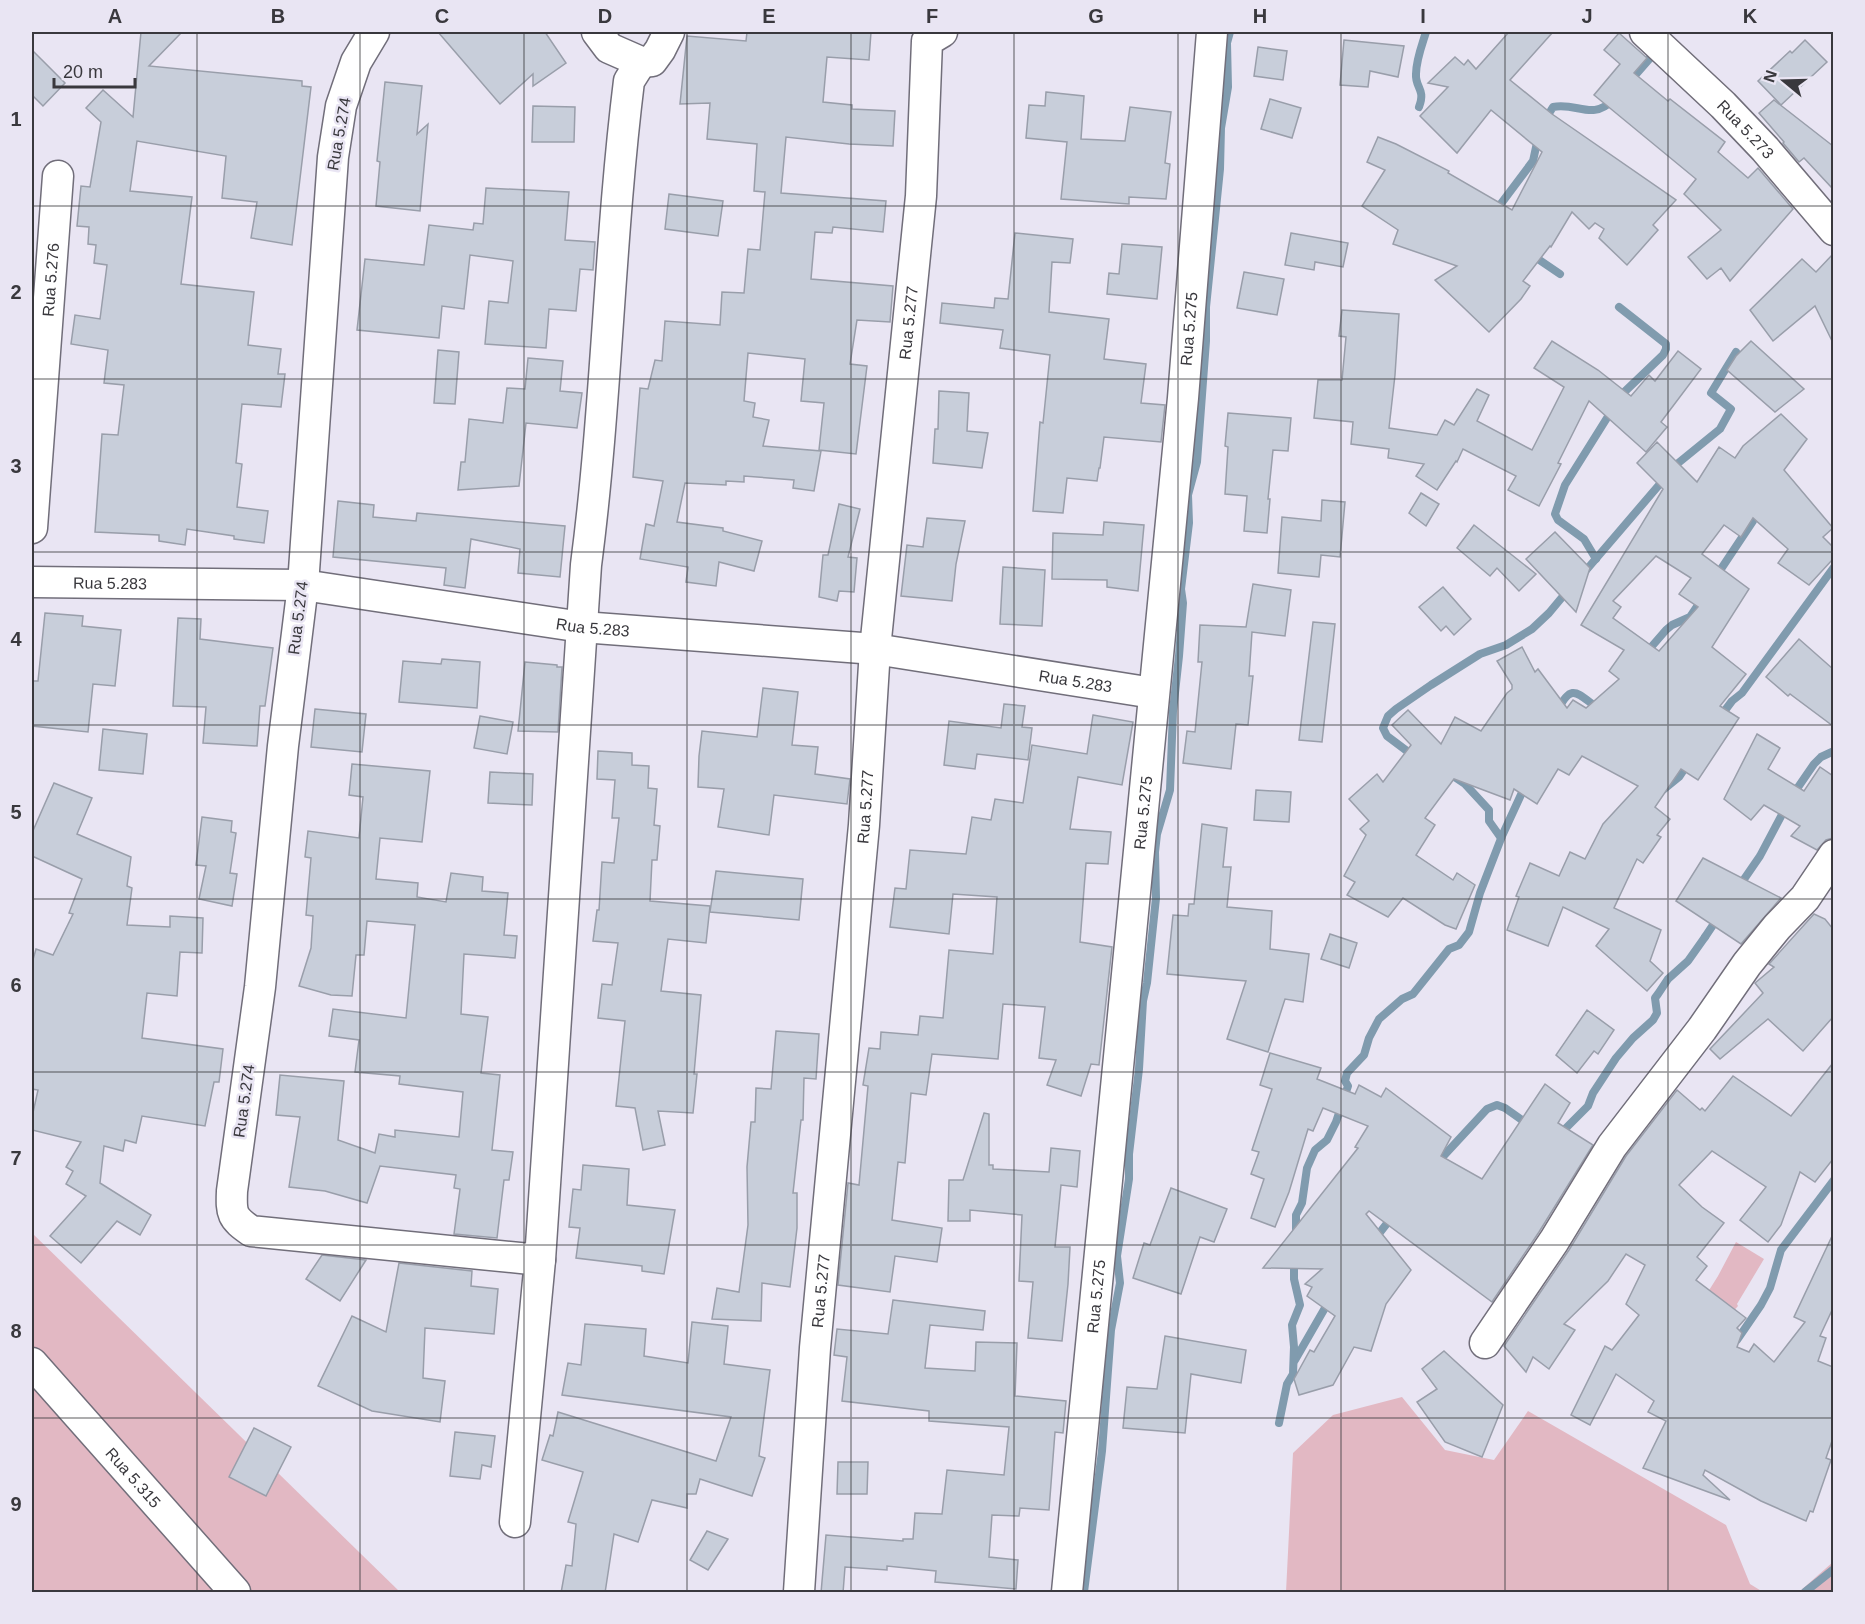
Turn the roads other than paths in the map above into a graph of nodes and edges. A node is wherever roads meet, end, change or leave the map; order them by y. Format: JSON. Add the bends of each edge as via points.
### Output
{"nodes":[{"id":1,"x":374,"y":32,"type":"edge"},
{"id":2,"x":597,"y":32,"type":"edge"},
{"id":3,"x":669,"y":32,"type":"edge"},
{"id":4,"x":942,"y":32,"type":"edge"},
{"id":5,"x":1212,"y":32,"type":"edge"},
{"id":6,"x":1647,"y":34,"type":"edge"},
{"id":7,"x":641,"y":62,"type":"junction"},
{"id":8,"x":58,"y":176,"type":"dead end"},
{"id":9,"x":1833,"y":230,"type":"edge"},
{"id":10,"x":32,"y":528,"type":"edge"},
{"id":11,"x":32,"y":582,"type":"edge"},
{"id":12,"x":303,"y":585,"type":"junction"},
{"id":13,"x":582,"y":627,"type":"junction"},
{"id":14,"x":875,"y":649,"type":"junction"},
{"id":15,"x":1153,"y":693,"type":"junction"},
{"id":16,"x":1833,"y":855,"type":"edge"},
{"id":17,"x":540,"y":1260,"type":"junction"},
{"id":18,"x":1485,"y":1344,"type":"dead end"},
{"id":19,"x":32,"y":1363,"type":"edge"},
{"id":20,"x":515,"y":1522,"type":"dead end"},
{"id":21,"x":235,"y":1593,"type":"edge"},
{"id":22,"x":799,"y":1593,"type":"edge"},
{"id":23,"x":1067,"y":1593,"type":"edge"}],
"edges":[{"from":1,"to":12,"type":"street","name":"Rua 5.274","via":[[357,62],[341,106],[333,157]]},
{"from":2,"to":7,"type":"street","via":[[609,48]]},
{"from":3,"to":7,"type":"street","via":[[652,61]]},
{"from":4,"to":14,"type":"street","name":"Rua 5.277","via":[[927,41],[921,196]]},
{"from":5,"to":15,"type":"street","name":"Rua 5.275","via":[[1184,386]]},
{"from":6,"to":9,"type":"street","name":"Rua 5.273","via":[[1765,149]]},
{"from":7,"to":13,"type":"street","via":[[629,81],[626,103]]},
{"from":8,"to":10,"type":"street","name":"Rua 5.276"},
{"from":11,"to":12,"type":"street","name":"Rua 5.283"},
{"from":12,"to":13,"type":"street","name":"Rua 5.283"},
{"from":12,"to":17,"type":"street","name":"Rua 5.274","via":[[260,987],[231,1210],[237,1221],[251,1231]]},
{"from":13,"to":14,"type":"street","name":"Rua 5.283"},
{"from":13,"to":17,"type":"street"},
{"from":14,"to":15,"type":"street","name":"Rua 5.283"},
{"from":14,"to":22,"type":"street","name":"Rua 5.277","via":[[864,825],[814,1348]]},
{"from":15,"to":23,"type":"street","name":"Rua 5.275"},
{"from":16,"to":18,"type":"street","via":[[1612,1146]]},
{"from":17,"to":20,"type":"street"},
{"from":19,"to":21,"type":"street","name":"Rua 5.315"}]}
